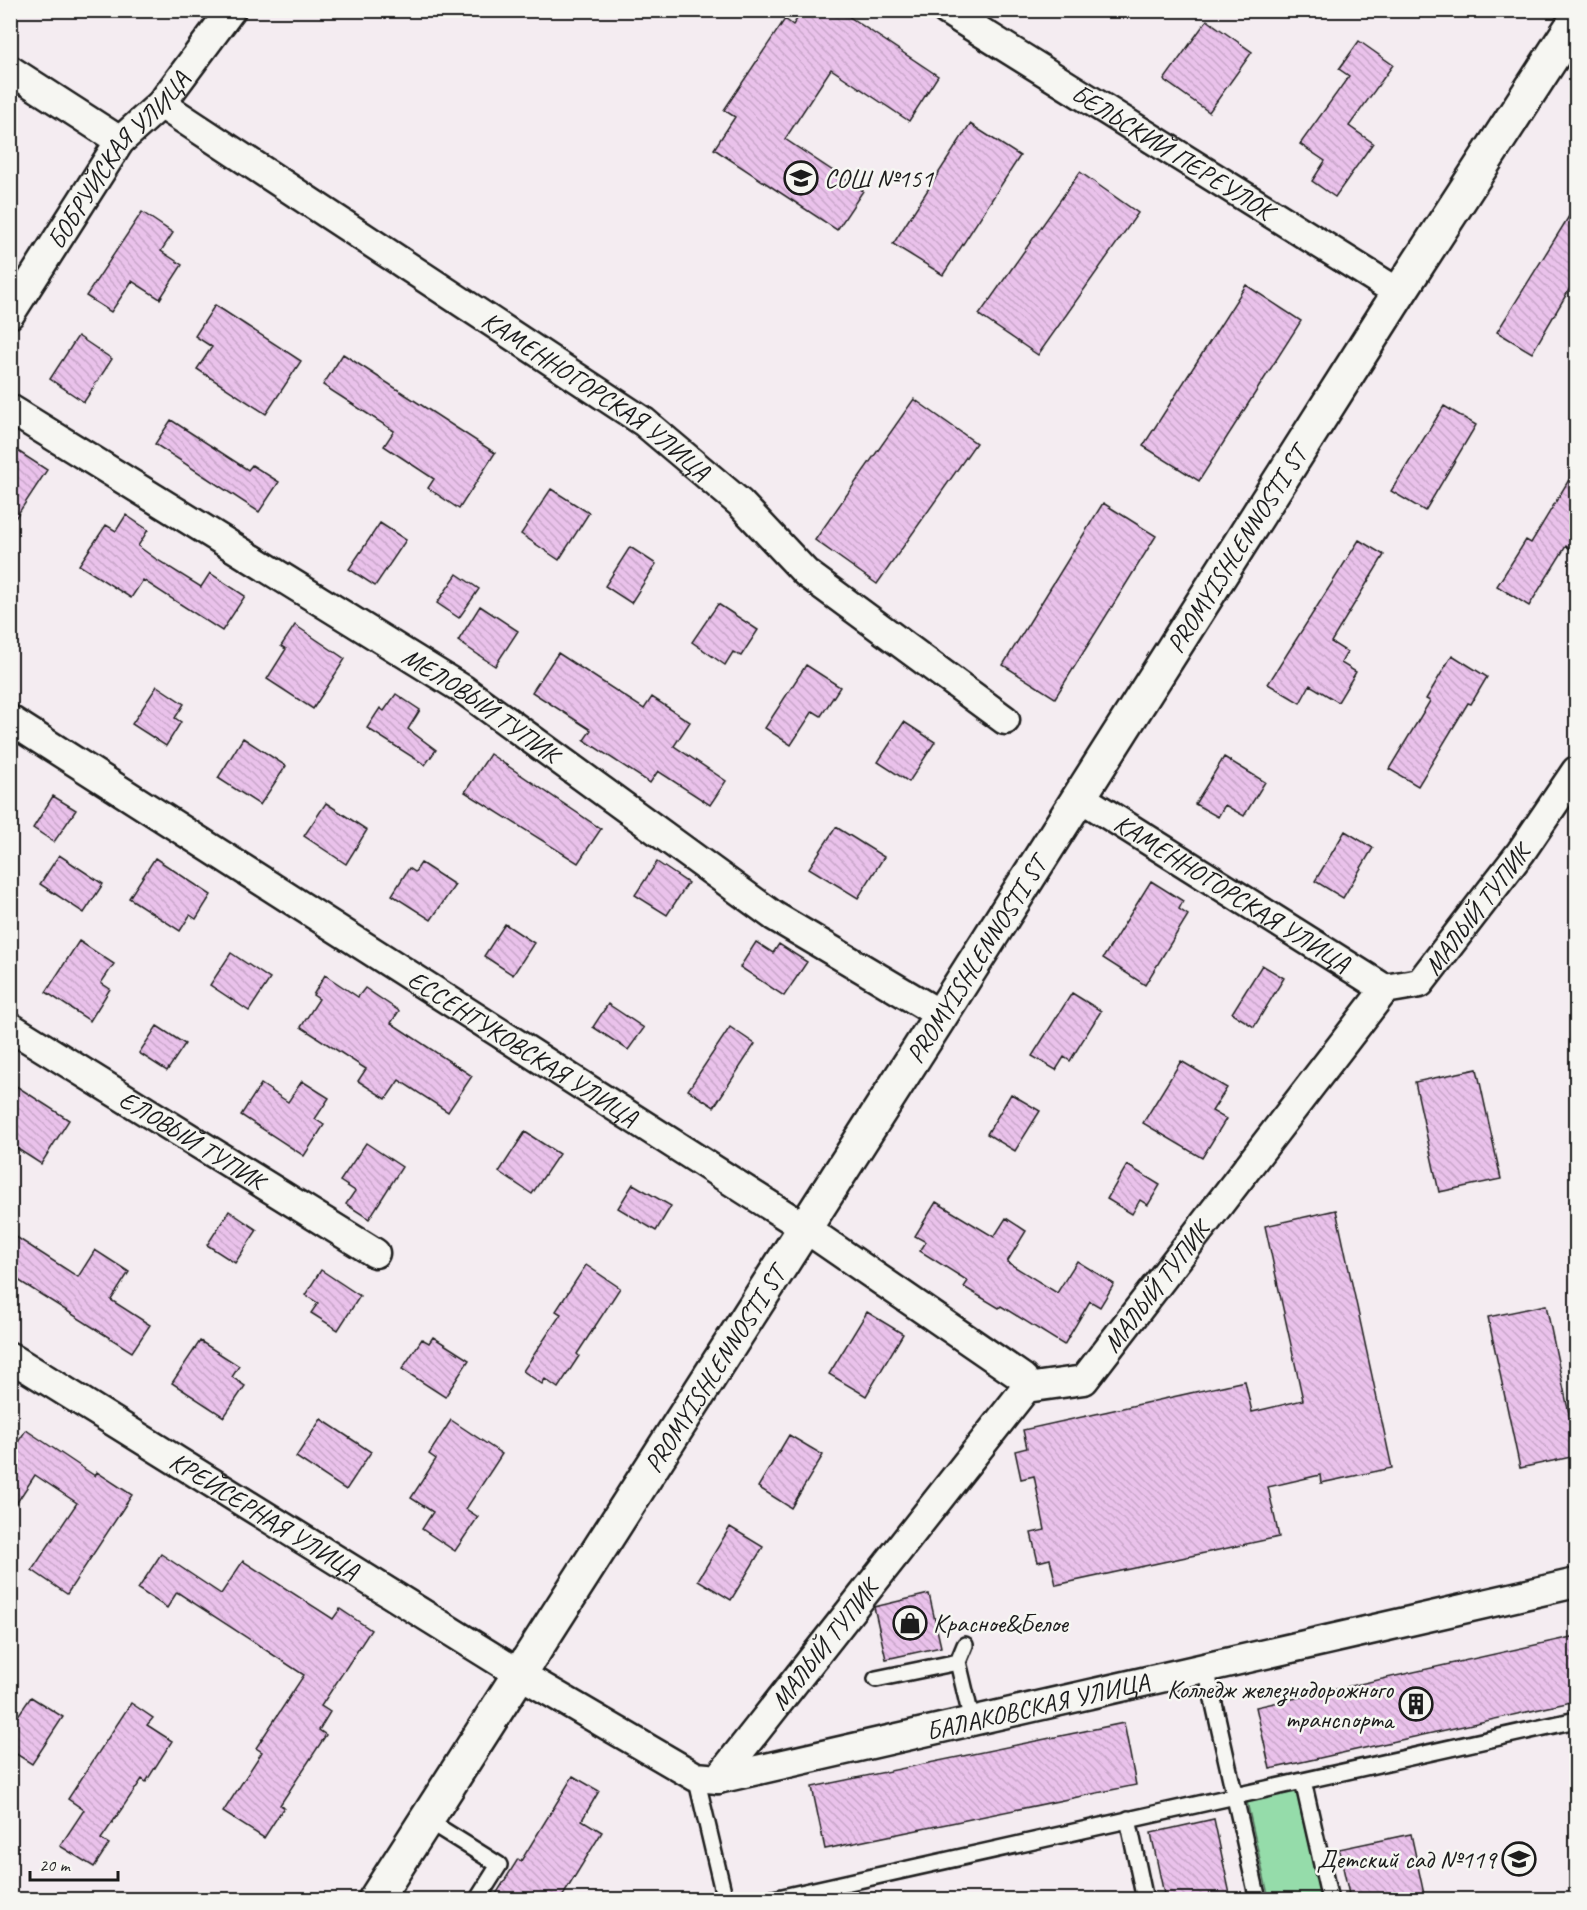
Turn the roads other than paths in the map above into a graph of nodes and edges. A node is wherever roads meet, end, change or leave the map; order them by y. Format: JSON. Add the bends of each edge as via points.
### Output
{"nodes":[{"id":1,"x":231,"y":10,"type":"edge"},
{"id":2,"x":946,"y":10,"type":"edge"},
{"id":3,"x":1576,"y":20,"type":"edge"},
{"id":4,"x":10,"y":70,"type":"edge"},
{"id":5,"x":161,"y":104,"type":"junction"},
{"id":6,"x":120,"y":141,"type":"junction"},
{"id":7,"x":1400,"y":293,"type":"junction"},
{"id":8,"x":10,"y":314,"type":"edge"},
{"id":9,"x":10,"y":409,"type":"edge"},
{"id":10,"x":10,"y":720,"type":"edge"},
{"id":11,"x":1005,"y":720,"type":"dead end"},
{"id":12,"x":1576,"y":771,"type":"edge"},
{"id":13,"x":1080,"y":797,"type":"junction"},
{"id":14,"x":1385,"y":989,"type":"junction"},
{"id":15,"x":941,"y":1015,"type":"junction"},
{"id":16,"x":10,"y":1027,"type":"edge"},
{"id":17,"x":805,"y":1228,"type":"junction"},
{"id":18,"x":375,"y":1253,"type":"dead end"},
{"id":19,"x":10,"y":1357,"type":"edge"},
{"id":20,"x":1026,"y":1388,"type":"junction"},
{"id":21,"x":1576,"y":1583,"type":"edge"},
{"id":22,"x":965,"y":1645,"type":"dead end"},
{"id":23,"x":958,"y":1662,"type":"junction"},
{"id":24,"x":1206,"y":1668,"type":"junction"},
{"id":25,"x":518,"y":1673,"type":"junction"},
{"id":26,"x":876,"y":1679,"type":"dead end"},
{"id":27,"x":1576,"y":1720,"type":"edge"},
{"id":28,"x":972,"y":1721,"type":"junction"},
{"id":29,"x":707,"y":1778,"type":"junction"},
{"id":30,"x":1303,"y":1781,"type":"junction"},
{"id":31,"x":1235,"y":1796,"type":"junction"},
{"id":32,"x":427,"y":1820,"type":"junction"},
{"id":33,"x":1128,"y":1820,"type":"junction"},
{"id":34,"x":375,"y":1899,"type":"edge"},
{"id":35,"x":477,"y":1899,"type":"edge"},
{"id":36,"x":725,"y":1899,"type":"edge"},
{"id":37,"x":769,"y":1899,"type":"edge"},
{"id":38,"x":1145,"y":1899,"type":"edge"},
{"id":39,"x":1258,"y":1899,"type":"edge"},
{"id":40,"x":1330,"y":1899,"type":"edge"}],
"edges":[{"from":1,"to":5,"type":"street","name":"БОБРУЙСКАЯ УЛИЦА"},
{"from":2,"to":7,"type":"street","name":"БЕЛЬСКИЙ ПЕРЕУЛОК"},
{"from":3,"to":7,"type":"main road","name":"PROMYISHLENNOSTI ST"},
{"from":4,"to":6,"type":"street"},
{"from":5,"to":6,"type":"street","name":"БОБРУЙСКАЯ УЛИЦА"},
{"from":5,"to":11,"type":"street","name":"КАМЕННОГОРСКАЯ УЛИЦА","via":[[644,422],[740,503],[806,573]]},
{"from":6,"to":8,"type":"street","name":"БОБРУЙСКАЯ УЛИЦА"},
{"from":7,"to":13,"type":"main road","name":"PROMYISHLENNOSTI ST"},
{"from":9,"to":15,"type":"street","name":"МЕЛОВЫЙ ТУПИК","via":[[464,690],[774,916]]},
{"from":10,"to":17,"type":"street","name":"ЕССЕНТУКОВСКАЯ УЛИЦА"},
{"from":12,"to":14,"type":"street","name":"МАЛЫЙ ТУПИК","via":[[1521,852],[1420,983]]},
{"from":13,"to":14,"type":"street","name":"КАМЕННОГОРСКАЯ УЛИЦА"},
{"from":13,"to":15,"type":"main road","name":"PROMYISHLENNOSTI ST"},
{"from":14,"to":20,"type":"street","name":"МАЛЫЙ ТУПИК","via":[[1084,1380]]},
{"from":15,"to":17,"type":"main road","name":"PROMYISHLENNOSTI ST"},
{"from":16,"to":18,"type":"street","name":"ЕЛОВЫЙ ТУПИК"},
{"from":17,"to":20,"type":"street","name":"ЕССЕНТУКОВСКАЯ УЛИЦА","via":[[1023,1378]]},
{"from":17,"to":25,"type":"main road","name":"PROMYISHLENNOSTI ST"},
{"from":19,"to":25,"type":"street","name":"КРЕЙСЕРНАЯ УЛИЦА"},
{"from":20,"to":29,"type":"street","name":"МАЛЫЙ ТУПИК"},
{"from":21,"to":24,"type":"street","name":"БАЛАКОВСКАЯ УЛИЦА"},
{"from":22,"to":23,"type":"lane"},
{"from":23,"to":26,"type":"lane"},
{"from":23,"to":28,"type":"lane"},
{"from":24,"to":28,"type":"street","name":"БАЛАКОВСКАЯ УЛИЦА"},
{"from":24,"to":31,"type":"lane"},
{"from":25,"to":29,"type":"street"},
{"from":25,"to":32,"type":"main road","name":"PROMYISHLENNOSTI ST"},
{"from":27,"to":30,"type":"lane"},
{"from":28,"to":29,"type":"street","name":"БАЛАКОВСКАЯ УЛИЦА"},
{"from":29,"to":36,"type":"lane"},
{"from":30,"to":31,"type":"lane"},
{"from":30,"to":40,"type":"lane"},
{"from":31,"to":33,"type":"lane"},
{"from":31,"to":39,"type":"lane"},
{"from":32,"to":34,"type":"main road","name":"PROMYISHLENNOSTI ST"},
{"from":32,"to":35,"type":"lane","via":[[499,1865]]},
{"from":33,"to":37,"type":"lane"},
{"from":33,"to":38,"type":"lane"}]}
